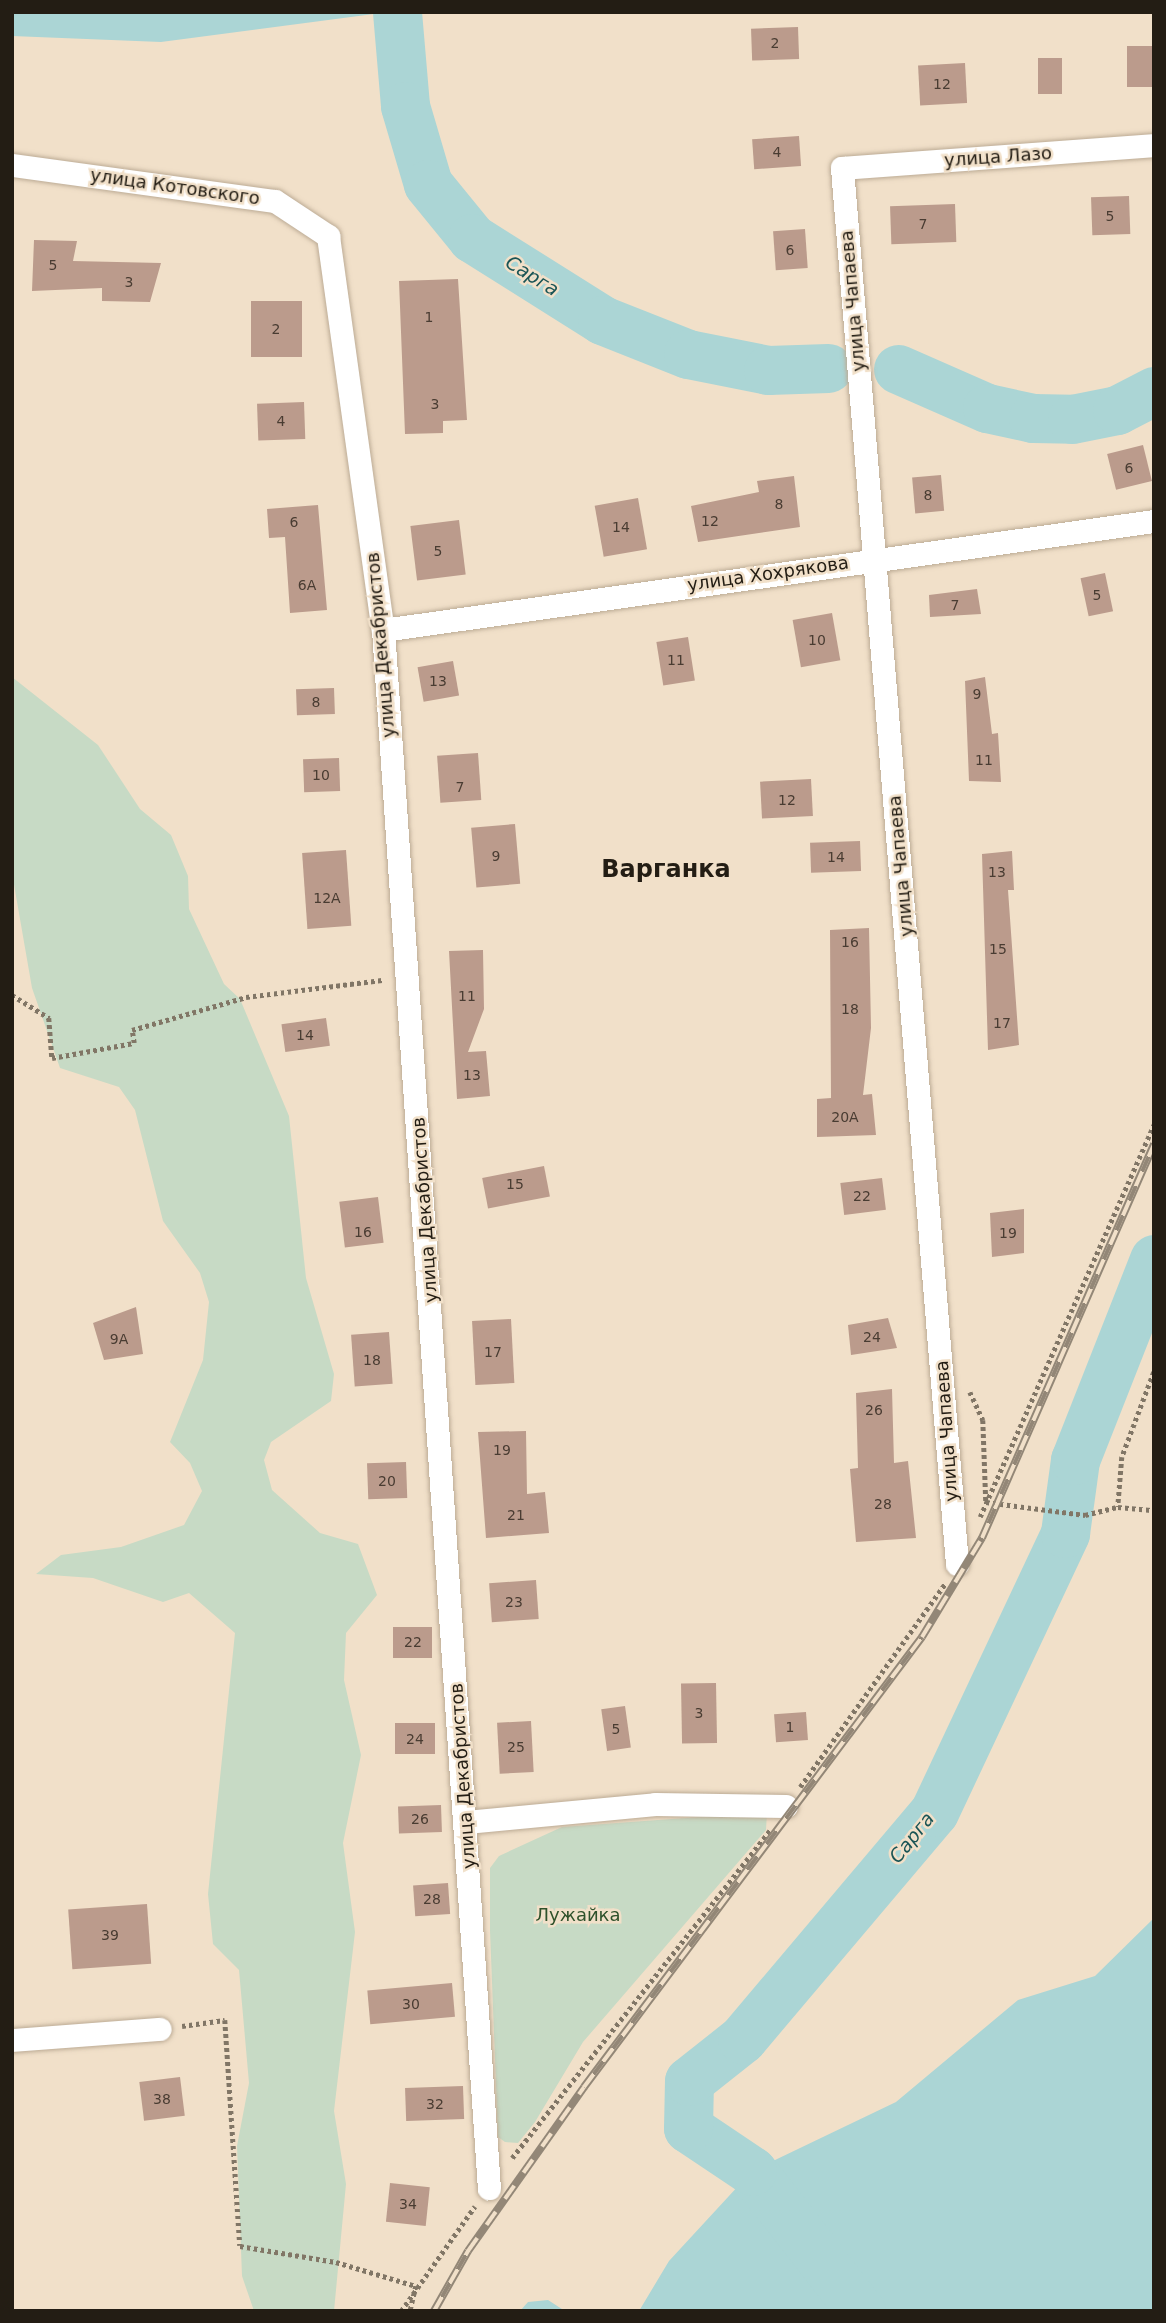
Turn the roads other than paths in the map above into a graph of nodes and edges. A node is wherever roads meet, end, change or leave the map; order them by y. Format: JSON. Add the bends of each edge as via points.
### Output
{"nodes":[{"id":1,"x":1154,"y":145,"type":"edge"},
{"id":2,"x":12,"y":165,"type":"edge"},
{"id":3,"x":842,"y":168,"type":"joint"},
{"id":4,"x":328,"y":236,"type":"joint"},
{"id":5,"x":1154,"y":521,"type":"edge"},
{"id":6,"x":875,"y":559,"type":"junction"},
{"id":7,"x":383,"y":630,"type":"junction"},
{"id":8,"x":957,"y":1564,"type":"road end"},
{"id":9,"x":786,"y":1806,"type":"road end"},
{"id":10,"x":466,"y":1822,"type":"junction"},
{"id":11,"x":160,"y":2029,"type":"road end"},
{"id":12,"x":12,"y":2040,"type":"edge"},
{"id":13,"x":489,"y":2188,"type":"road end"}],
"edges":[{"from":1,"to":3,"type":"street","name":"улица Лазо"},
{"from":2,"to":4,"type":"street","name":"улица Котовского","via":[[275,201]]},
{"from":3,"to":6,"type":"street","name":"улица Чапаева"},
{"from":4,"to":7,"type":"street","name":"улица Декабристов"},
{"from":5,"to":6,"type":"street","name":"улица Хохрякова"},
{"from":6,"to":7,"type":"street","name":"улица Хохрякова"},
{"from":6,"to":8,"type":"street","name":"улица Чапаева"},
{"from":7,"to":10,"type":"street","name":"улица Декабристов"},
{"from":9,"to":10,"type":"street","via":[[655,1804]]},
{"from":10,"to":13,"type":"street","name":"улица Декабристов"},
{"from":11,"to":12,"type":"street"}]}
